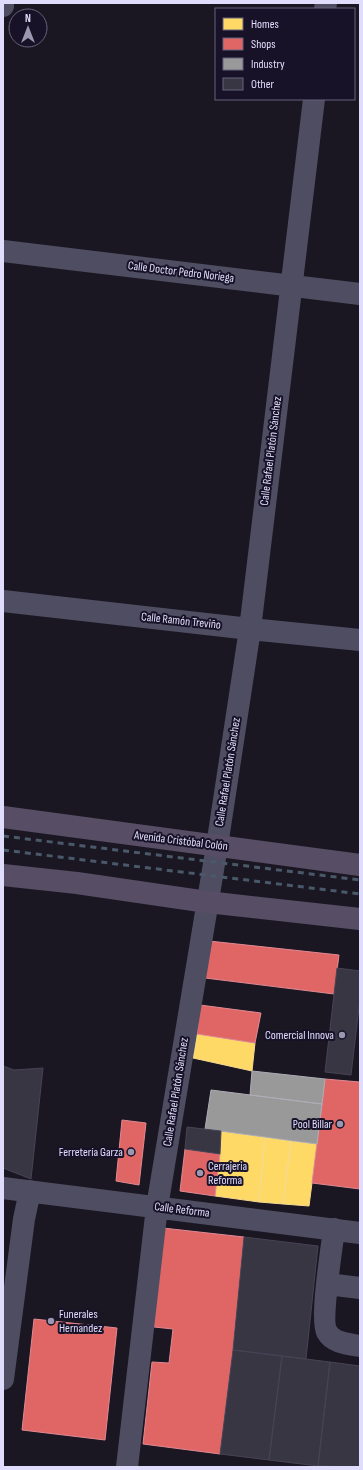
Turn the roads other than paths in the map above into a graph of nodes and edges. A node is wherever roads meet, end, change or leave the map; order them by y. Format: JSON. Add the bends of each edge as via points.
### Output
{"nodes":[{"id":1,"x":3,"y":3,"type":"edge"},
{"id":2,"x":3,"y":6,"type":"edge"},
{"id":3,"x":314,"y":100,"type":"edge"},
{"id":4,"x":3,"y":251,"type":"edge"},
{"id":5,"x":292,"y":285,"type":"junction"},
{"id":6,"x":360,"y":294,"type":"edge"},
{"id":7,"x":3,"y":601,"type":"edge"},
{"id":8,"x":250,"y":629,"type":"junction"},
{"id":9,"x":360,"y":640,"type":"edge"},
{"id":10,"x":3,"y":817,"type":"edge"},
{"id":11,"x":217,"y":846,"type":"junction"},
{"id":12,"x":360,"y":865,"type":"edge"},
{"id":13,"x":3,"y":875,"type":"edge"},
{"id":14,"x":207,"y":902,"type":"junction"},
{"id":15,"x":360,"y":919,"type":"edge"},
{"id":16,"x":3,"y":1188,"type":"edge"},
{"id":17,"x":30,"y":1191,"type":"junction"},
{"id":18,"x":157,"y":1207,"type":"junction"},
{"id":19,"x":334,"y":1229,"type":"junction"},
{"id":20,"x":360,"y":1233,"type":"edge"},
{"id":21,"x":327,"y":1284,"type":"junction"},
{"id":22,"x":360,"y":1288,"type":"edge"},
{"id":23,"x":360,"y":1346,"type":"edge"},
{"id":24,"x":3,"y":1379,"type":"edge"},
{"id":25,"x":127,"y":1467,"type":"edge"}],
"edges":[{"from":1,"to":2,"type":"street"},
{"from":3,"to":5,"type":"street","name":"Calle Rafael Platón Sánchez"},
{"from":4,"to":5,"type":"street","name":"Calle Doctor Pedro Noriega"},
{"from":5,"to":6,"type":"street","name":"Calle Doctor Pedro Noriega"},
{"from":5,"to":8,"type":"street","name":"Calle Rafael Platón Sánchez"},
{"from":7,"to":8,"type":"street","name":"Calle Ramón Treviño"},
{"from":8,"to":9,"type":"street","name":"Calle Ramón Treviño"},
{"from":8,"to":11,"type":"street","name":"Calle Rafael Platón Sánchez"},
{"from":10,"to":11,"type":"main road","name":"Avenida Cristóbal Colón"},
{"from":11,"to":12,"type":"main road","name":"Avenida Cristóbal Colón"},
{"from":11,"to":14,"type":"street","name":"Calle Rafael Platón Sánchez"},
{"from":13,"to":14,"type":"main road"},
{"from":14,"to":15,"type":"main road"},
{"from":14,"to":18,"type":"street","name":"Calle Rafael Platón Sánchez"},
{"from":16,"to":17,"type":"street","name":"Calle Reforma"},
{"from":17,"to":18,"type":"street","name":"Calle Reforma"},
{"from":17,"to":24,"type":"street"},
{"from":18,"to":19,"type":"street","name":"Calle Reforma"},
{"from":18,"to":25,"type":"street","name":"Calle Rafael Platón Sánchez"},
{"from":19,"to":20,"type":"street","name":"Calle Reforma"},
{"from":19,"to":21,"type":"street"},
{"from":21,"to":22,"type":"street"},
{"from":21,"to":23,"type":"street","via":[[324,1323],[326,1331],[332,1338],[341,1342]]}]}
